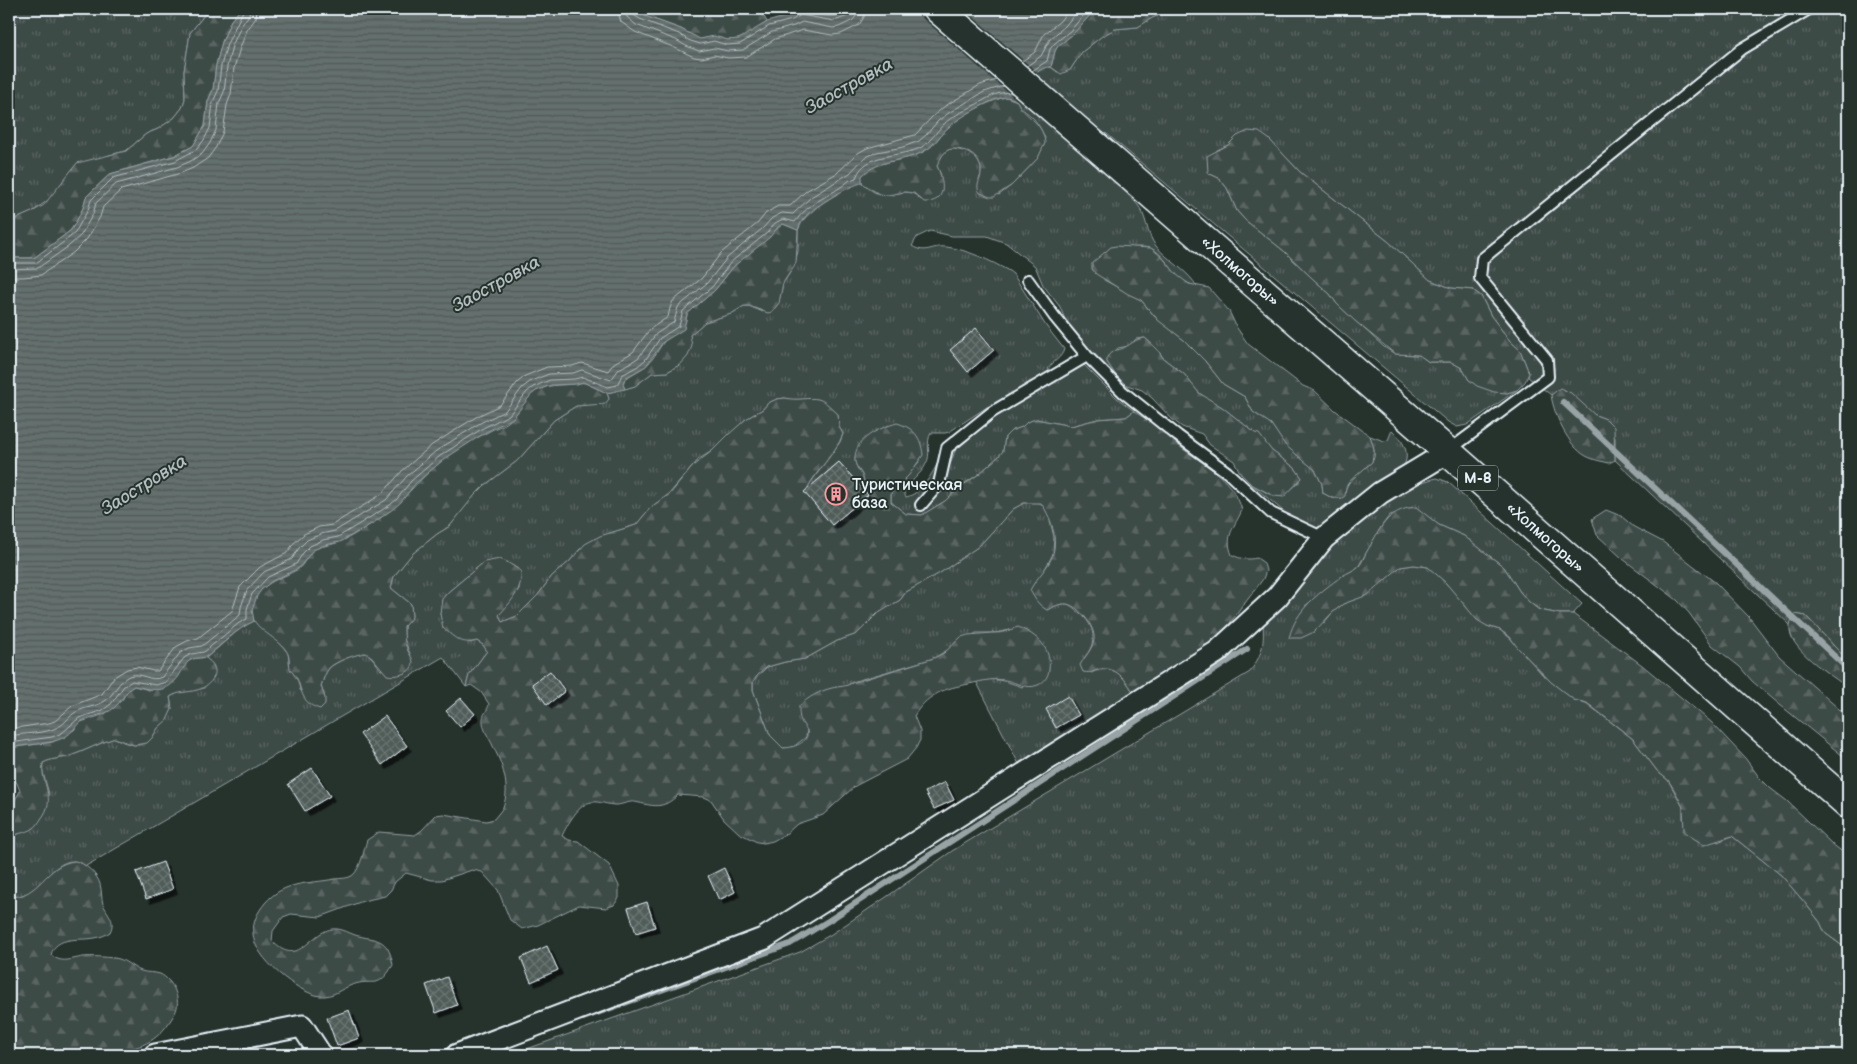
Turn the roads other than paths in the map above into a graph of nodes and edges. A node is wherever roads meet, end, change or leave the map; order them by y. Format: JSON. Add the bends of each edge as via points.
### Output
{"nodes":[{"id":1,"x":938,"y":9,"type":"edge"},
{"id":2,"x":1809,"y":9,"type":"edge"},
{"id":3,"x":1028,"y":280,"type":"dead end"},
{"id":4,"x":1087,"y":356,"type":"junction"},
{"id":5,"x":1448,"y":452,"type":"junction"},
{"id":6,"x":920,"y":505,"type":"dead end"},
{"id":7,"x":1324,"y":538,"type":"junction"},
{"id":8,"x":1848,"y":804,"type":"edge"},
{"id":9,"x":155,"y":1055,"type":"edge"},
{"id":10,"x":321,"y":1055,"type":"edge"},
{"id":11,"x":458,"y":1055,"type":"edge"}],
"edges":[{"from":1,"to":5,"type":"highway","name":"«Холмогоры»","number":"М-8"},
{"from":2,"to":5,"type":"lane","via":[[1742,49],[1482,259],[1480,278],[1547,360],[1548,377]]},
{"from":3,"to":4,"type":"lane"},
{"from":4,"to":6,"type":"lane","via":[[992,412],[947,448],[939,484]]},
{"from":4,"to":7,"type":"lane","via":[[1123,392],[1228,472],[1271,513]]},
{"from":5,"to":7,"type":"street","via":[[1380,493]]},
{"from":5,"to":8,"type":"highway","name":"«Холмогоры»","number":"М-8"},
{"from":7,"to":11,"type":"street","via":[[1277,597],[1218,652],[763,939]]},
{"from":9,"to":10,"type":"street","via":[[302,1026]]}]}
